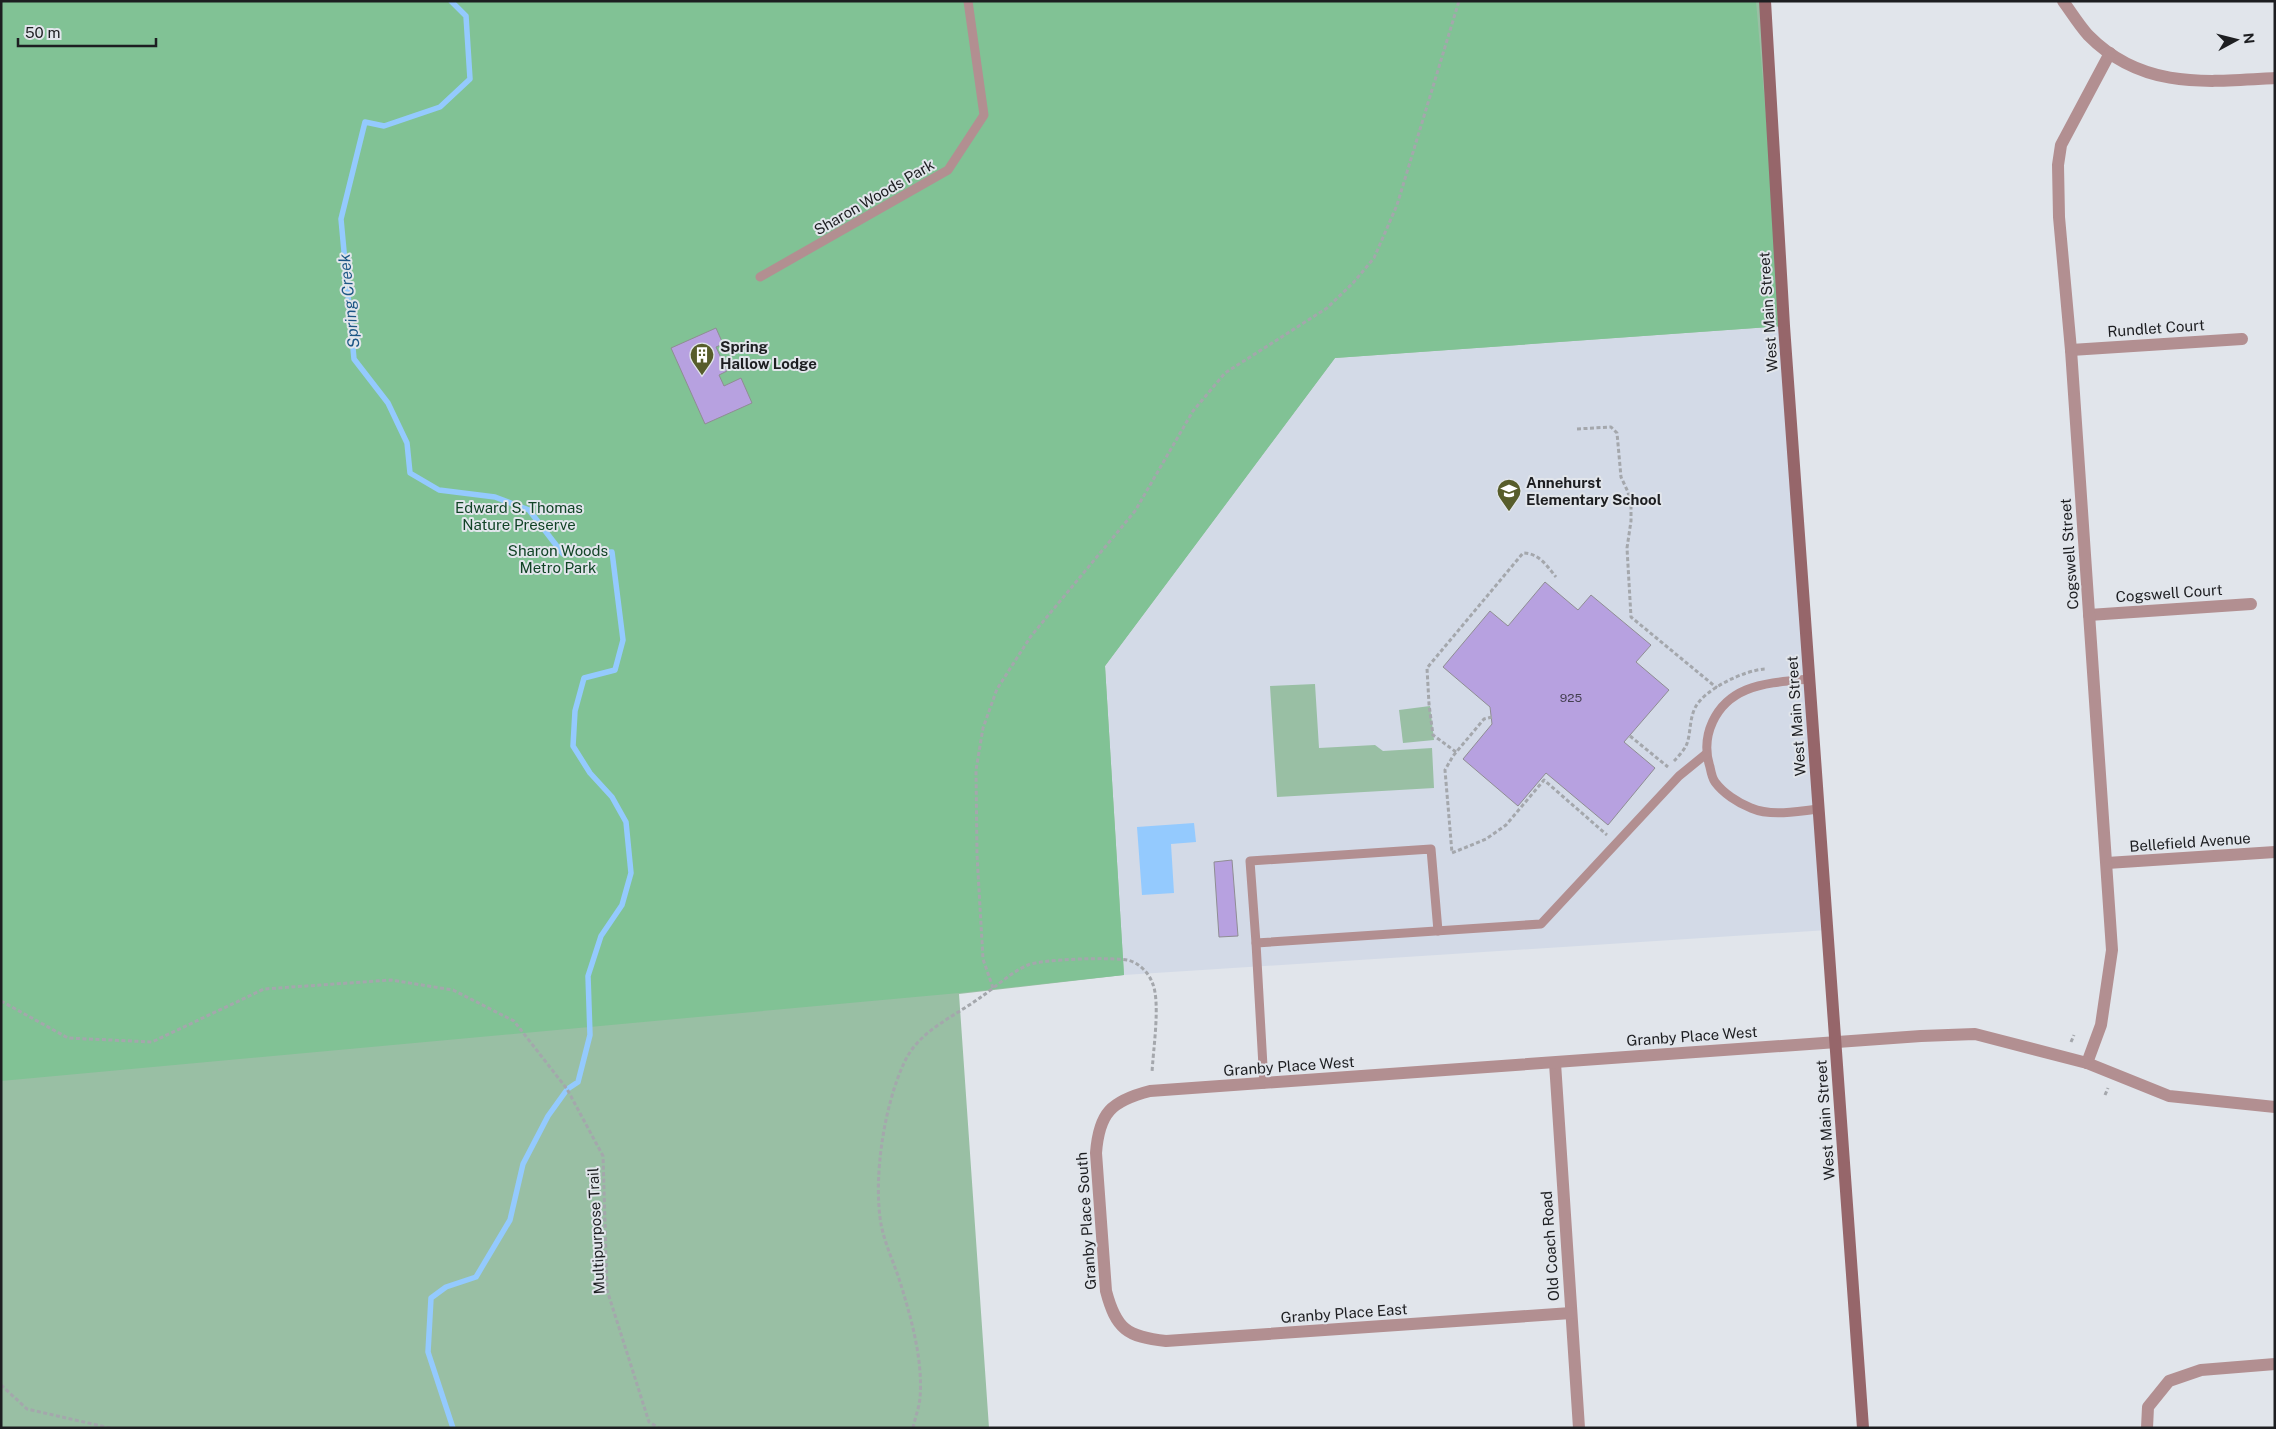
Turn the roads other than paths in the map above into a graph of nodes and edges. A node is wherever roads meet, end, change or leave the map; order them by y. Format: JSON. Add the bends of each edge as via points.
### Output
{"nodes":[{"id":1,"x":968,"y":1,"type":"edge"},
{"id":2,"x":1765,"y":1,"type":"edge"},
{"id":3,"x":2063,"y":1,"type":"edge"},
{"id":4,"x":2110,"y":53,"type":"junction"},
{"id":5,"x":2275,"y":78,"type":"edge"},
{"id":6,"x":760,"y":277,"type":"dead end"},
{"id":7,"x":2242,"y":339,"type":"dead end"},
{"id":8,"x":2071,"y":350,"type":"junction"},
{"id":9,"x":2251,"y":604,"type":"dead end"},
{"id":10,"x":2089,"y":615,"type":"junction"},
{"id":11,"x":1810,"y":679,"type":"junction"},
{"id":12,"x":1706,"y":754,"type":"junction"},
{"id":13,"x":1819,"y":809,"type":"junction"},
{"id":14,"x":2275,"y":852,"type":"edge"},
{"id":15,"x":2107,"y":863,"type":"junction"},
{"id":16,"x":1438,"y":931,"type":"junction"},
{"id":17,"x":1256,"y":943,"type":"junction"},
{"id":18,"x":1836,"y":1042,"type":"junction"},
{"id":19,"x":1554,"y":1063,"type":"junction"},
{"id":20,"x":2087,"y":1063,"type":"junction"},
{"id":21,"x":1264,"y":1084,"type":"junction"},
{"id":22,"x":2275,"y":1107,"type":"edge"},
{"id":23,"x":1108,"y":1111,"type":"joint"},
{"id":24,"x":1571,"y":1313,"type":"junction"},
{"id":25,"x":1122,"y":1327,"type":"joint"},
{"id":26,"x":2275,"y":1364,"type":"edge"},
{"id":27,"x":1579,"y":1428,"type":"edge"},
{"id":28,"x":1863,"y":1428,"type":"edge"},
{"id":29,"x":2146,"y":1428,"type":"edge"}],
"edges":[{"from":1,"to":6,"type":"lane","name":"Sharon Woods Park","via":[[984,115],[948,170]]},
{"from":2,"to":11,"type":"main road","name":"West Main Street"},
{"from":3,"to":4,"type":"street","via":[[2088,35]]},
{"from":4,"to":5,"type":"street","via":[[2161,76],[2191,82]]},
{"from":4,"to":8,"type":"street","name":"Cogswell Street","via":[[2060,152],[2059,217]]},
{"from":7,"to":8,"type":"street","name":"Rundlet Court"},
{"from":8,"to":10,"type":"street","name":"Cogswell Street"},
{"from":9,"to":10,"type":"street","name":"Cogswell Court"},
{"from":10,"to":15,"type":"street","name":"Cogswell Street"},
{"from":11,"to":12,"type":"lane","via":[[1771,683],[1745,690],[1724,704],[1709,726]]},
{"from":11,"to":13,"type":"main road","name":"West Main Street"},
{"from":12,"to":13,"type":"lane","via":[[1714,781],[1732,798],[1752,809],[1781,813]]},
{"from":12,"to":16,"type":"lane","via":[[1678,776],[1541,924]]},
{"from":13,"to":18,"type":"main road","name":"West Main Street"},
{"from":14,"to":15,"type":"street","name":"Bellefield Avenue"},
{"from":15,"to":20,"type":"street","name":"Cogswell Street","via":[[2112,950],[2100,1025]]},
{"from":16,"to":17,"type":"lane"},
{"from":16,"to":17,"type":"lane","via":[[1431,849],[1422,849],[1250,861]]},
{"from":17,"to":21,"type":"lane"},
{"from":18,"to":19,"type":"street","name":"Granby Place West"},
{"from":18,"to":20,"type":"street","name":"Granby Place West","via":[[1975,1034]]},
{"from":18,"to":28,"type":"main road","name":"West Main Street"},
{"from":19,"to":21,"type":"street","name":"Granby Place West"},
{"from":19,"to":24,"type":"street","name":"Old Coach Road"},
{"from":20,"to":22,"type":"street","name":"Granby Place West","via":[[2169,1096]]},
{"from":21,"to":23,"type":"street","name":"Granby Place West","via":[[1150,1091],[1127,1097]]},
{"from":23,"to":25,"type":"street","name":"Granby Place South","via":[[1098,1131],[1096,1153],[1106,1291],[1111,1310]]},
{"from":24,"to":25,"type":"street","name":"Granby Place East","via":[[1166,1341],[1143,1339]]},
{"from":24,"to":27,"type":"street","name":"Old Coach Road"},
{"from":26,"to":29,"type":"street","via":[[2201,1370],[2169,1381],[2148,1407]]}]}
